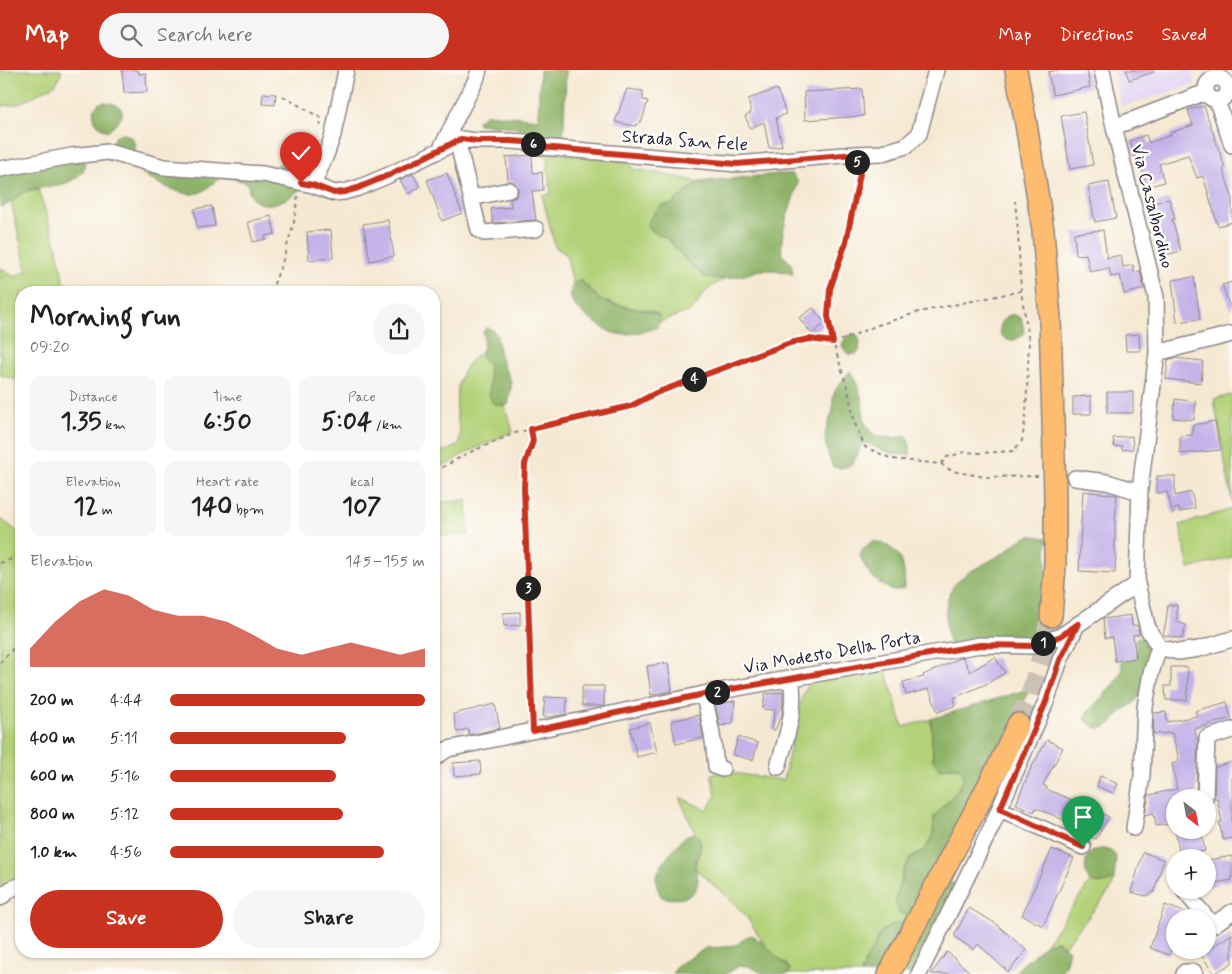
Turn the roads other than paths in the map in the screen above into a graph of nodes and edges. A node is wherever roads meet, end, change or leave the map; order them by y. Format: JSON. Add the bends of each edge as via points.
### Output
{"nodes":[{"id":1,"x":346,"y":70,"type":"edge"},
{"id":2,"x":479,"y":70,"type":"edge"},
{"id":3,"x":936,"y":70,"type":"edge"},
{"id":4,"x":1016,"y":70,"type":"edge"},
{"id":5,"x":1102,"y":70,"type":"edge"},
{"id":6,"x":1215,"y":84,"type":"edge"},
{"id":7,"x":1232,"y":119,"type":"edge"},
{"id":8,"x":1114,"y":127,"type":"junction"},
{"id":9,"x":461,"y":139,"type":"junction"},
{"id":10,"x":1232,"y":145,"type":"edge"},
{"id":11,"x":440,"y":150,"type":"junction"},
{"id":12,"x":0,"y":170,"type":"edge"},
{"id":13,"x":313,"y":185,"type":"junction"},
{"id":14,"x":509,"y":190,"type":"dead end"},
{"id":15,"x":471,"y":198,"type":"junction"},
{"id":16,"x":536,"y":229,"type":"dead end"},
{"id":17,"x":1232,"y":334,"type":"edge"},
{"id":18,"x":1157,"y":353,"type":"junction"},
{"id":19,"x":1075,"y":478,"type":"dead end"},
{"id":20,"x":1140,"y":489,"type":"junction"},
{"id":21,"x":1137,"y":584,"type":"junction"},
{"id":22,"x":1051,"y":616,"type":"tunnel mouth"},
{"id":23,"x":1078,"y":624,"type":"junction"},
{"id":24,"x":1232,"y":639,"type":"edge"},
{"id":25,"x":1159,"y":647,"type":"junction"},
{"id":26,"x":791,"y":678,"type":"junction"},
{"id":27,"x":703,"y":694,"type":"junction"},
{"id":28,"x":1018,"y":724,"type":"tunnel mouth"},
{"id":29,"x":1232,"y":730,"type":"edge"},
{"id":30,"x":440,"y":754,"type":"edge"},
{"id":31,"x":778,"y":767,"type":"dead end"},
{"id":32,"x":722,"y":769,"type":"dead end"},
{"id":33,"x":1205,"y":789,"type":"edge"},
{"id":34,"x":1000,"y":809,"type":"junction"},
{"id":35,"x":1134,"y":828,"type":"dead end"},
{"id":36,"x":1083,"y":847,"type":"dead end"},
{"id":37,"x":15,"y":888,"type":"edge"},
{"id":38,"x":0,"y":898,"type":"edge"},
{"id":39,"x":1191,"y":899,"type":"edge"},
{"id":40,"x":1199,"y":909,"type":"edge"},
{"id":41,"x":1232,"y":912,"type":"edge"},
{"id":42,"x":1216,"y":923,"type":"edge"},
{"id":43,"x":889,"y":974,"type":"edge"},
{"id":44,"x":919,"y":974,"type":"edge"},
{"id":45,"x":1184,"y":974,"type":"edge"},
{"id":46,"x":1195,"y":974,"type":"edge"}],
"edges":[{"from":1,"to":13,"type":"street","via":[[333,135]]},
{"from":2,"to":11,"type":"street"},
{"from":3,"to":9,"type":"street","name":"Strada San Fele","via":[[919,134],[906,146],[882,153],[737,164],[541,147],[525,142]]},
{"from":4,"to":22,"type":"highway","bridge":true,"via":[[1043,230],[1050,319],[1056,566]]},
{"from":5,"to":8,"type":"street","name":"Via Casalbordino"},
{"from":6,"to":7,"type":"street"},
{"from":6,"to":8,"type":"street"},
{"from":6,"to":10,"type":"street"},
{"from":8,"to":18,"type":"street","name":"Via Casalbordino","via":[[1156,297]]},
{"from":9,"to":11,"type":"street"},
{"from":9,"to":15,"type":"street","via":[[459,148]]},
{"from":11,"to":13,"type":"street","via":[[344,192],[334,193]]},
{"from":12,"to":13,"type":"street","via":[[108,152],[164,167],[263,174]]},
{"from":14,"to":15,"type":"street"},
{"from":15,"to":16,"type":"street","via":[[477,225],[484,233]]},
{"from":17,"to":18,"type":"street"},
{"from":18,"to":20,"type":"street","name":"Via Casalbordino"},
{"from":19,"to":20,"type":"street"},
{"from":20,"to":21,"type":"street","name":"Via Casalbordino"},
{"from":21,"to":23,"type":"street","name":"Via Modesto Della Porta"},
{"from":21,"to":25,"type":"street","name":"Via Casalbordino","via":[[1148,629]]},
{"from":23,"to":26,"type":"street","name":"Via Modesto Della Porta","via":[[1061,636],[1033,646],[980,645]]},
{"from":23,"to":34,"type":"street","via":[[1060,660],[1046,702]]},
{"from":24,"to":25,"type":"street","via":[[1178,652]]},
{"from":25,"to":35,"type":"street","via":[[1145,707],[1142,776]]},
{"from":26,"to":27,"type":"street","name":"Via Modesto Della Porta"},
{"from":26,"to":31,"type":"street","via":[[793,705]]},
{"from":27,"to":30,"type":"street","name":"Via Modesto Della Porta","via":[[448,749]]},
{"from":27,"to":32,"type":"street","via":[[716,768]]},
{"from":28,"to":43,"type":"highway"},
{"from":29,"to":33,"type":"street","via":[[1207,738]]},
{"from":34,"to":36,"type":"street"},
{"from":34,"to":44,"type":"street"},
{"from":37,"to":38,"type":"street"},
{"from":39,"to":40,"type":"street"},
{"from":41,"to":42,"type":"street"},
{"from":45,"to":46,"type":"street"}]}
